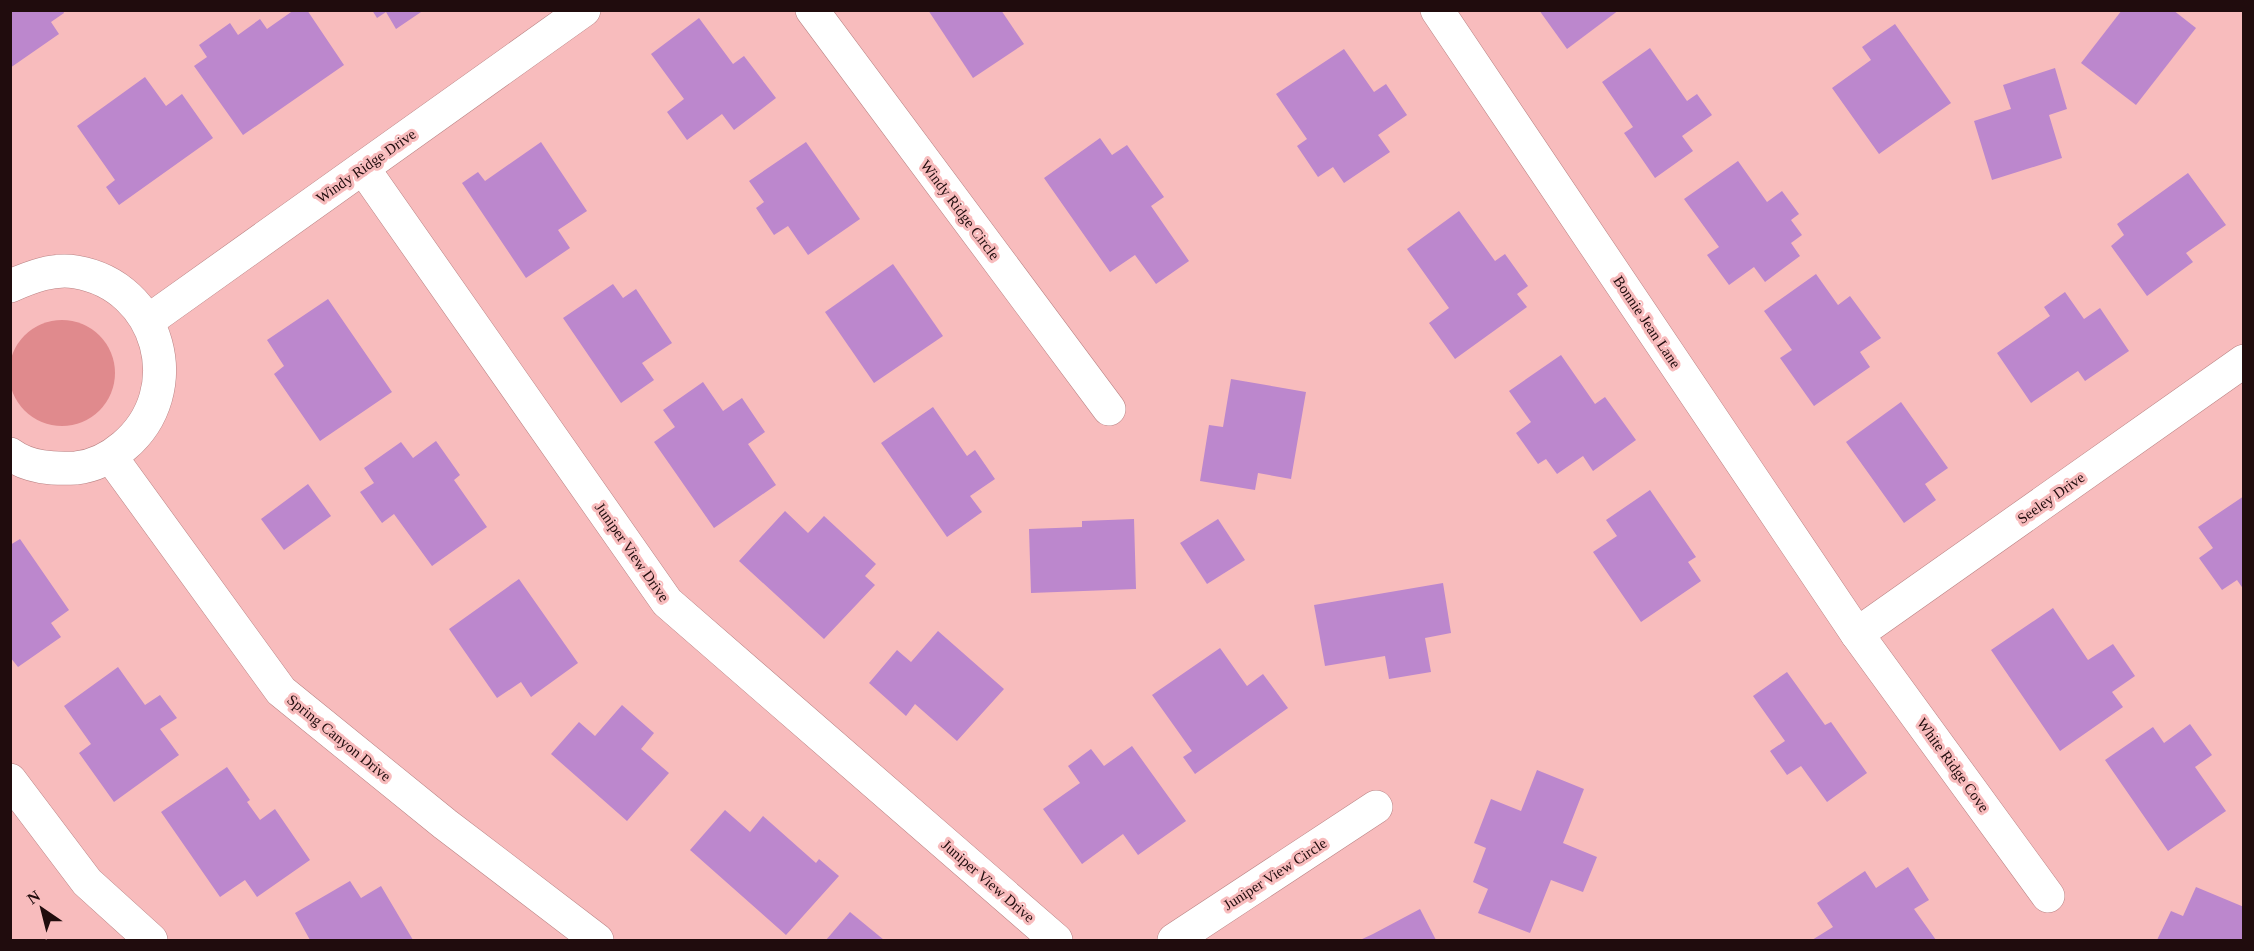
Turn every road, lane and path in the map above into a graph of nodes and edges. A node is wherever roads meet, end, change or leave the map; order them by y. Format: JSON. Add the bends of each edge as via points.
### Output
{"nodes":[{"id":1,"x":584,"y":10,"type":"edge"},
{"id":2,"x":812,"y":10,"type":"edge"},
{"id":3,"x":1437,"y":10,"type":"edge"},
{"id":4,"x":363,"y":168,"type":"junction"},
{"id":5,"x":10,"y":286,"type":"edge"},
{"id":6,"x":148,"y":321,"type":"junction"},
{"id":7,"x":2244,"y":361,"type":"edge"},
{"id":8,"x":1109,"y":409,"type":"dead end"},
{"id":9,"x":10,"y":454,"type":"edge"},
{"id":10,"x":111,"y":456,"type":"junction"},
{"id":11,"x":1857,"y":634,"type":"junction"},
{"id":12,"x":10,"y":780,"type":"edge"},
{"id":13,"x":1376,"y":807,"type":"dead end"},
{"id":14,"x":2048,"y":896,"type":"dead end"},
{"id":15,"x":152,"y":940,"type":"edge"},
{"id":16,"x":597,"y":940,"type":"edge"},
{"id":17,"x":1056,"y":940,"type":"edge"},
{"id":18,"x":1174,"y":940,"type":"edge"}],
"edges":[{"from":1,"to":4,"type":"street","name":"Windy Ridge Drive"},
{"from":2,"to":8,"type":"street","name":"Windy Ridge Circle"},
{"from":3,"to":11,"type":"street","name":"Bonnie Jean Lane"},
{"from":4,"to":6,"type":"street","name":"Windy Ridge Drive"},
{"from":4,"to":17,"type":"street","name":"Juniper View Drive","via":[[667,602]]},
{"from":5,"to":6,"type":"street","via":[[40,273],[75,272],[108,283],[134,303]]},
{"from":6,"to":10,"type":"street","via":[[157,342],[160,376],[153,408],[136,435]]},
{"from":7,"to":11,"type":"street","name":"Seeley Drive"},
{"from":9,"to":10,"type":"street","via":[[20,461],[53,470],[87,467]]},
{"from":10,"to":16,"type":"street","name":"Spring Canyon Drive","via":[[280,691]]},
{"from":11,"to":14,"type":"street","name":"White Ridge Cove"},
{"from":12,"to":15,"type":"street","via":[[87,882]]},
{"from":13,"to":18,"type":"street","name":"Juniper View Circle"}]}
